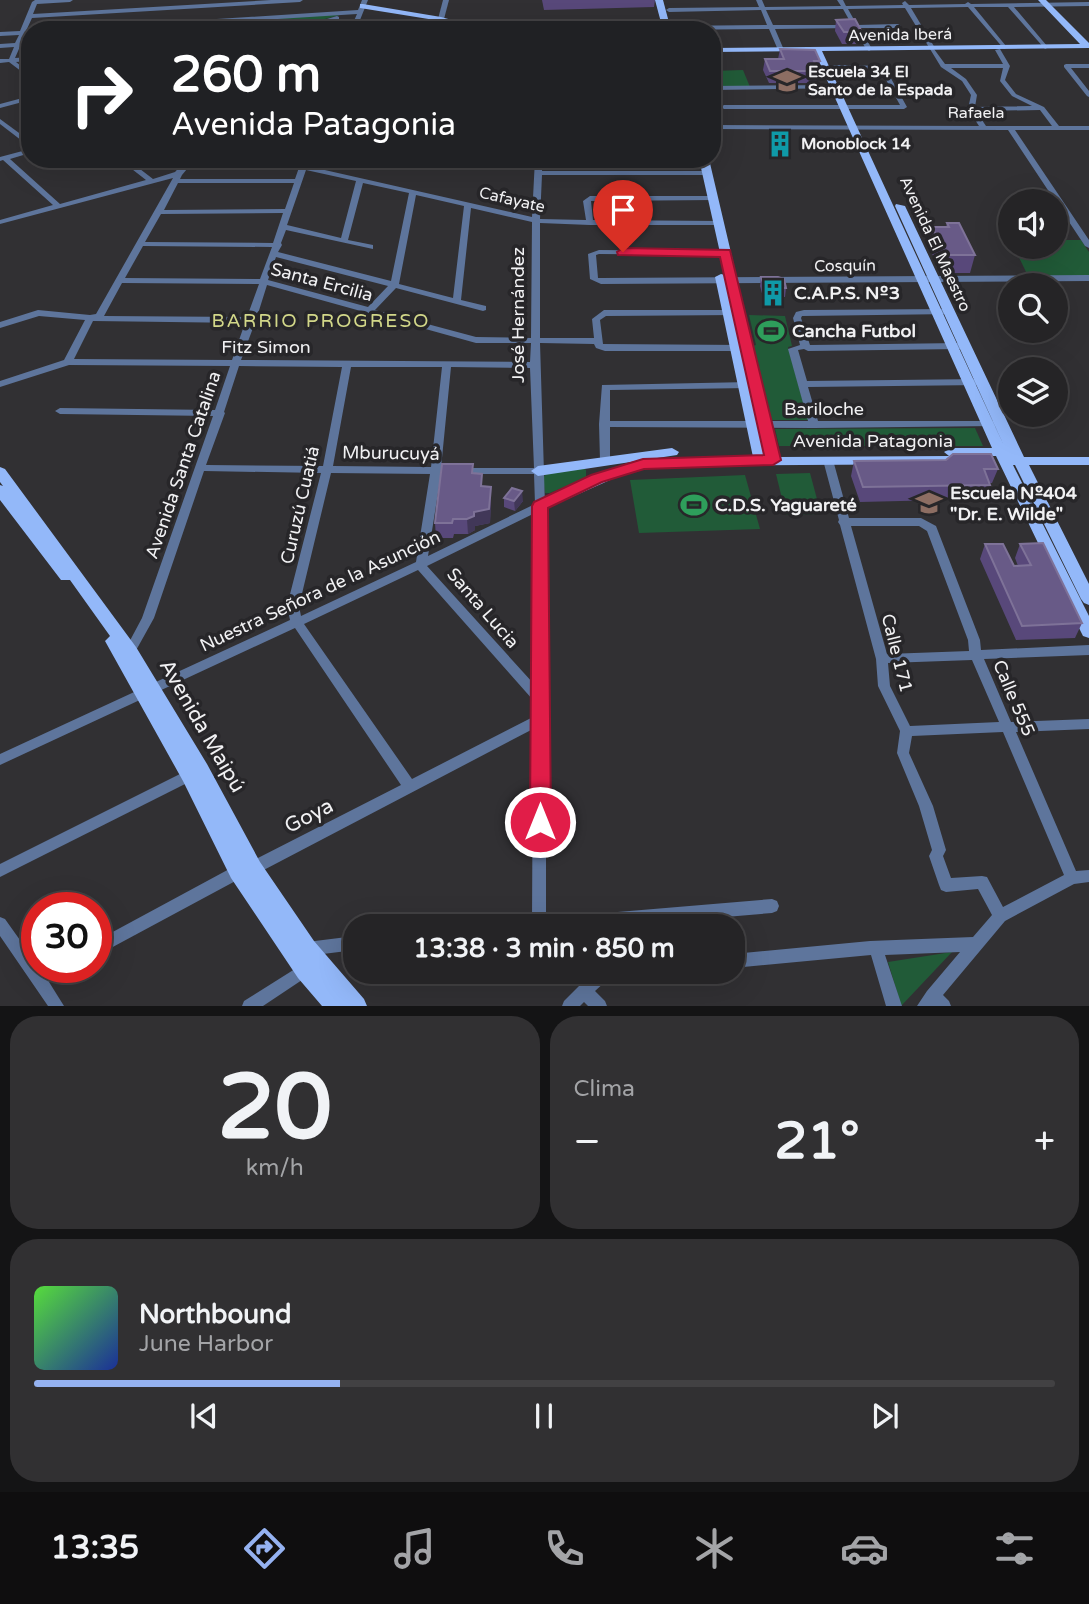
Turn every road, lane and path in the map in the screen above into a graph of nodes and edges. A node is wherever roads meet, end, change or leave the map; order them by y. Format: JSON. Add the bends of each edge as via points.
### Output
{"nodes":[{"id":1,"x":70,"y":0,"type":"edge"},
{"id":2,"x":166,"y":0,"type":"edge"},
{"id":3,"x":300,"y":0,"type":"edge"},
{"id":4,"x":446,"y":0,"type":"edge"},
{"id":5,"x":659,"y":0,"type":"edge"},
{"id":6,"x":666,"y":0,"type":"edge"},
{"id":7,"x":712,"y":0,"type":"edge"},
{"id":8,"x":759,"y":0,"type":"edge"},
{"id":9,"x":840,"y":0,"type":"edge"},
{"id":10,"x":964,"y":0,"type":"edge"},
{"id":11,"x":246,"y":2,"type":"edge"},
{"id":12,"x":1048,"y":2,"type":"edge"},
{"id":13,"x":905,"y":3,"type":"edge"},
{"id":14,"x":1089,"y":4,"type":"edge"},
{"id":15,"x":1009,"y":5,"type":"junction"},
{"id":16,"x":362,"y":6,"type":"edge"},
{"id":17,"x":970,"y":6,"type":"junction"},
{"id":18,"x":845,"y":7,"type":"junction"},
{"id":19,"x":165,"y":8,"type":"junction"},
{"id":20,"x":762,"y":8,"type":"junction"},
{"id":21,"x":716,"y":9,"type":"junction"},
{"id":22,"x":669,"y":10,"type":"junction"},
{"id":23,"x":29,"y":16,"type":"junction"},
{"id":24,"x":244,"y":19,"type":"junction"},
{"id":25,"x":441,"y":19,"type":"junction"},
{"id":26,"x":28,"y":21,"type":"edge"},
{"id":27,"x":163,"y":21,"type":"edge"},
{"id":28,"x":224,"y":21,"type":"edge"},
{"id":29,"x":322,"y":21,"type":"edge"},
{"id":30,"x":426,"y":21,"type":"edge"},
{"id":31,"x":449,"y":21,"type":"edge"},
{"id":32,"x":667,"y":21,"type":"edge"},
{"id":33,"x":670,"y":21,"type":"edge"},
{"id":34,"x":898,"y":26,"type":"dead end"},
{"id":35,"x":771,"y":27,"type":"junction"},
{"id":36,"x":857,"y":27,"type":"junction"},
{"id":37,"x":721,"y":28,"type":"edge"},
{"id":38,"x":21,"y":33,"type":"edge"},
{"id":39,"x":0,"y":34,"type":"edge"},
{"id":40,"x":21,"y":41,"type":"edge"},
{"id":41,"x":0,"y":46,"type":"edge"},
{"id":42,"x":18,"y":46,"type":"junction"},
{"id":43,"x":1089,"y":46,"type":"edge"},
{"id":44,"x":1045,"y":47,"type":"junction"},
{"id":45,"x":869,"y":49,"type":"junction"},
{"id":46,"x":1001,"y":49,"type":"junction"},
{"id":47,"x":781,"y":50,"type":"junction"},
{"id":48,"x":932,"y":50,"type":"junction"},
{"id":49,"x":721,"y":51,"type":"edge"},
{"id":50,"x":721,"y":51,"type":"edge"},
{"id":51,"x":822,"y":51,"type":"junction"},
{"id":52,"x":21,"y":60,"type":"edge"},
{"id":53,"x":0,"y":61,"type":"edge"},
{"id":54,"x":11,"y":61,"type":"junction"},
{"id":55,"x":943,"y":66,"type":"junction"},
{"id":56,"x":1007,"y":66,"type":"junction"},
{"id":57,"x":1089,"y":66,"type":"edge"},
{"id":58,"x":835,"y":67,"type":"junction"},
{"id":59,"x":21,"y":69,"type":"edge"},
{"id":60,"x":839,"y":87,"type":"junction"},
{"id":61,"x":721,"y":88,"type":"edge"},
{"id":62,"x":1089,"y":95,"type":"edge"},
{"id":63,"x":21,"y":100,"type":"edge"},
{"id":64,"x":721,"y":100,"type":"edge"},
{"id":65,"x":0,"y":106,"type":"edge"},
{"id":66,"x":724,"y":107,"type":"junction"},
{"id":67,"x":848,"y":107,"type":"junction"},
{"id":68,"x":1042,"y":108,"type":"junction"},
{"id":69,"x":971,"y":109,"type":"junction"},
{"id":70,"x":0,"y":121,"type":"edge"},
{"id":71,"x":721,"y":127,"type":"edge"},
{"id":72,"x":729,"y":127,"type":"junction"},
{"id":73,"x":858,"y":127,"type":"junction"},
{"id":74,"x":983,"y":127,"type":"junction"},
{"id":75,"x":1010,"y":127,"type":"junction"},
{"id":76,"x":1057,"y":128,"type":"junction"},
{"id":77,"x":1089,"y":128,"type":"edge"},
{"id":78,"x":21,"y":138,"type":"edge"},
{"id":79,"x":21,"y":153,"type":"edge"},
{"id":80,"x":2,"y":158,"type":"edge"},
{"id":81,"x":134,"y":168,"type":"edge"},
{"id":82,"x":184,"y":168,"type":"edge"},
{"id":83,"x":303,"y":168,"type":"edge"},
{"id":84,"x":321,"y":168,"type":"edge"},
{"id":85,"x":539,"y":168,"type":"edge"},
{"id":86,"x":584,"y":168,"type":"edge"},
{"id":87,"x":700,"y":168,"type":"edge"},
{"id":88,"x":703,"y":168,"type":"edge"},
{"id":89,"x":539,"y":173,"type":"junction"},
{"id":90,"x":584,"y":173,"type":"junction"},
{"id":91,"x":703,"y":173,"type":"junction"},
{"id":92,"x":177,"y":178,"type":"junction"},
{"id":93,"x":150,"y":180,"type":"junction"},
{"id":94,"x":360,"y":180,"type":"junction"},
{"id":95,"x":299,"y":181,"type":"junction"},
{"id":96,"x":413,"y":192,"type":"junction"},
{"id":97,"x":709,"y":198,"type":"junction"},
{"id":98,"x":468,"y":204,"type":"junction"},
{"id":99,"x":58,"y":206,"type":"junction"},
{"id":100,"x":289,"y":211,"type":"junction"},
{"id":101,"x":157,"y":212,"type":"junction"},
{"id":102,"x":536,"y":220,"type":"junction"},
{"id":103,"x":0,"y":222,"type":"edge"},
{"id":104,"x":590,"y":223,"type":"junction"},
{"id":105,"x":714,"y":223,"type":"junction"},
{"id":106,"x":284,"y":227,"type":"junction"},
{"id":107,"x":344,"y":241,"type":"junction"},
{"id":108,"x":139,"y":244,"type":"junction"},
{"id":109,"x":1089,"y":246,"type":"edge"},
{"id":110,"x":370,"y":247,"type":"dead end"},
{"id":111,"x":276,"y":249,"type":"junction"},
{"id":112,"x":720,"y":253,"type":"junction"},
{"id":113,"x":928,"y":278,"type":"junction"},
{"id":114,"x":1089,"y":278,"type":"edge"},
{"id":115,"x":118,"y":280,"type":"junction"},
{"id":116,"x":727,"y":281,"type":"junction"},
{"id":117,"x":266,"y":282,"type":"junction"},
{"id":118,"x":394,"y":285,"type":"junction"},
{"id":119,"x":457,"y":301,"type":"junction"},
{"id":120,"x":483,"y":308,"type":"dead end"},
{"id":121,"x":370,"y":310,"type":"junction"},
{"id":122,"x":735,"y":313,"type":"junction"},
{"id":123,"x":944,"y":313,"type":"junction"},
{"id":124,"x":90,"y":318,"type":"junction"},
{"id":125,"x":252,"y":320,"type":"junction"},
{"id":126,"x":0,"y":325,"type":"edge"},
{"id":127,"x":535,"y":340,"type":"junction"},
{"id":128,"x":599,"y":343,"type":"junction"},
{"id":129,"x":952,"y":346,"type":"junction"},
{"id":130,"x":965,"y":346,"type":"junction"},
{"id":131,"x":743,"y":347,"type":"junction"},
{"id":132,"x":806,"y":347,"type":"junction"},
{"id":133,"x":68,"y":362,"type":"junction"},
{"id":134,"x":237,"y":362,"type":"junction"},
{"id":135,"x":347,"y":363,"type":"junction"},
{"id":136,"x":447,"y":364,"type":"junction"},
{"id":137,"x":535,"y":365,"type":"junction"},
{"id":138,"x":968,"y":382,"type":"junction"},
{"id":139,"x":982,"y":382,"type":"junction"},
{"id":140,"x":0,"y":384,"type":"edge"},
{"id":141,"x":802,"y":384,"type":"junction"},
{"id":142,"x":751,"y":385,"type":"junction"},
{"id":143,"x":60,"y":411,"type":"dead end"},
{"id":144,"x":220,"y":413,"type":"junction"},
{"id":145,"x":998,"y":417,"type":"edge"},
{"id":146,"x":604,"y":424,"type":"junction"},
{"id":147,"x":988,"y":424,"type":"junction"},
{"id":148,"x":998,"y":424,"type":"edge"},
{"id":149,"x":760,"y":425,"type":"junction"},
{"id":150,"x":814,"y":425,"type":"junction"},
{"id":151,"x":1002,"y":427,"type":"edge"},
{"id":152,"x":1089,"y":453,"type":"edge"},
{"id":153,"x":766,"y":456,"type":"junction"},
{"id":154,"x":1010,"y":457,"type":"junction"},
{"id":155,"x":606,"y":460,"type":"junction"},
{"id":156,"x":828,"y":460,"type":"junction"},
{"id":157,"x":1089,"y":461,"type":"edge"},
{"id":158,"x":588,"y":462,"type":"junction"},
{"id":159,"x":200,"y":468,"type":"junction"},
{"id":160,"x":327,"y":470,"type":"junction"},
{"id":161,"x":436,"y":471,"type":"junction"},
{"id":162,"x":538,"y":471,"type":"junction"},
{"id":163,"x":597,"y":479,"type":"junction"},
{"id":164,"x":2,"y":482,"type":"edge"},
{"id":165,"x":540,"y":506,"type":"junction"},
{"id":166,"x":843,"y":522,"type":"junction"},
{"id":167,"x":421,"y":566,"type":"junction"},
{"id":168,"x":1089,"y":599,"type":"edge"},
{"id":169,"x":296,"y":621,"type":"junction"},
{"id":170,"x":1089,"y":632,"type":"edge"},
{"id":171,"x":1089,"y":650,"type":"edge"},
{"id":172,"x":126,"y":653,"type":"junction"},
{"id":173,"x":976,"y":655,"type":"junction"},
{"id":174,"x":882,"y":659,"type":"junction"},
{"id":175,"x":147,"y":690,"type":"junction"},
{"id":176,"x":541,"y":700,"type":"junction"},
{"id":177,"x":541,"y":719,"type":"junction"},
{"id":178,"x":1089,"y":724,"type":"edge"},
{"id":179,"x":1006,"y":726,"type":"junction"},
{"id":180,"x":906,"y":731,"type":"junction"},
{"id":181,"x":0,"y":760,"type":"edge"},
{"id":182,"x":195,"y":773,"type":"junction"},
{"id":183,"x":410,"y":787,"type":"junction"},
{"id":184,"x":245,"y":870,"type":"junction"},
{"id":185,"x":0,"y":871,"type":"edge"},
{"id":186,"x":1089,"y":876,"type":"edge"},
{"id":187,"x":1072,"y":878,"type":"junction"},
{"id":188,"x":772,"y":906,"type":"dead end"},
{"id":189,"x":537,"y":914,"type":"edge"},
{"id":190,"x":673,"y":914,"type":"edge"},
{"id":191,"x":1000,"y":916,"type":"junction"},
{"id":192,"x":0,"y":924,"type":"edge"},
{"id":193,"x":112,"y":941,"type":"edge"},
{"id":194,"x":343,"y":944,"type":"edge"},
{"id":195,"x":976,"y":944,"type":"junction"},
{"id":196,"x":307,"y":948,"type":"junction"},
{"id":197,"x":876,"y":948,"type":"junction"},
{"id":198,"x":21,"y":953,"type":"edge"},
{"id":199,"x":745,"y":960,"type":"edge"},
{"id":200,"x":305,"y":971,"type":"junction"},
{"id":201,"x":43,"y":983,"type":"edge"},
{"id":202,"x":591,"y":984,"type":"edge"},
{"id":203,"x":584,"y":991,"type":"junction"},
{"id":204,"x":933,"y":1002,"type":"edge"},
{"id":205,"x":57,"y":1006,"type":"edge"},
{"id":206,"x":248,"y":1006,"type":"edge"},
{"id":207,"x":336,"y":1006,"type":"edge"},
{"id":208,"x":357,"y":1006,"type":"edge"},
{"id":209,"x":569,"y":1006,"type":"edge"},
{"id":210,"x":600,"y":1006,"type":"edge"},
{"id":211,"x":894,"y":1006,"type":"edge"}],
"edges":[{"from":1,"to":23,"type":"street","via":[[35,2]]},
{"from":2,"to":19,"type":"street"},
{"from":3,"to":11,"type":"street"},
{"from":4,"to":25,"type":"street"},
{"from":5,"to":32,"type":"main road"},
{"from":6,"to":22,"type":"main road"},
{"from":7,"to":21,"type":"street"},
{"from":8,"to":20,"type":"street"},
{"from":9,"to":18,"type":"street"},
{"from":10,"to":17,"type":"street"},
{"from":11,"to":19,"type":"street"},
{"from":11,"to":24,"type":"street"},
{"from":12,"to":14,"type":"street"},
{"from":12,"to":15,"type":"street"},
{"from":12,"to":43,"type":"main road"},
{"from":13,"to":17,"type":"street"},
{"from":13,"to":18,"type":"street"},
{"from":13,"to":48,"type":"street"},
{"from":15,"to":17,"type":"street"},
{"from":15,"to":44,"type":"street"},
{"from":16,"to":24,"type":"street"},
{"from":16,"to":25,"type":"main road"},
{"from":16,"to":29,"type":"street"},
{"from":16,"to":30,"type":"main road"},
{"from":17,"to":46,"type":"street"},
{"from":18,"to":20,"type":"street"},
{"from":18,"to":36,"type":"street"},
{"from":19,"to":23,"type":"street"},
{"from":19,"to":27,"type":"street"},
{"from":20,"to":21,"type":"street"},
{"from":20,"to":35,"type":"street"},
{"from":21,"to":22,"type":"street"},
{"from":22,"to":33,"type":"main road"},
{"from":23,"to":26,"type":"street"},
{"from":24,"to":28,"type":"street"},
{"from":25,"to":31,"type":"main road"},
{"from":34,"to":36,"type":"street"},
{"from":35,"to":36,"type":"street"},
{"from":35,"to":37,"type":"street"},
{"from":35,"to":47,"type":"street"},
{"from":36,"to":45,"type":"street"},
{"from":38,"to":39,"type":"street"},
{"from":40,"to":42,"type":"street"},
{"from":41,"to":42,"type":"street"},
{"from":42,"to":54,"type":"street"},
{"from":43,"to":44,"type":"main road","name":"Avenida Iberá"},
{"from":43,"to":46,"type":"main road","name":"Avenida Iberá"},
{"from":44,"to":46,"type":"main road","name":"Avenida Iberá"},
{"from":45,"to":48,"type":"main road","name":"Avenida Iberá"},
{"from":45,"to":51,"type":"main road","name":"Avenida Iberá"},
{"from":46,"to":48,"type":"main road","name":"Avenida Iberá"},
{"from":46,"to":56,"type":"street"},
{"from":47,"to":49,"type":"main road","name":"Avenida Iberá"},
{"from":47,"to":51,"type":"main road","name":"Avenida Iberá"},
{"from":48,"to":51,"type":"main road","name":"Avenida Iberá"},
{"from":48,"to":55,"type":"street"},
{"from":50,"to":51,"type":"main road","name":"Avenida Iberá"},
{"from":51,"to":58,"type":"main road","name":"Avenida El Maestro"},
{"from":51,"to":60,"type":"main road","name":"Avenida El Maestro"},
{"from":52,"to":54,"type":"street"},
{"from":53,"to":54,"type":"street"},
{"from":54,"to":59,"type":"street"},
{"from":55,"to":56,"type":"street"},
{"from":55,"to":69,"type":"street","via":[[964,80],[974,95]]},
{"from":56,"to":68,"type":"street","via":[[1002,80],[1014,95]]},
{"from":57,"to":62,"type":"street","via":[[1066,66]]},
{"from":58,"to":60,"type":"main road","name":"Avenida El Maestro"},
{"from":58,"to":67,"type":"street","via":[[882,67],[904,107]]},
{"from":60,"to":61,"type":"street"},
{"from":60,"to":67,"type":"main road","name":"Avenida El Maestro"},
{"from":63,"to":65,"type":"street"},
{"from":64,"to":66,"type":"street"},
{"from":66,"to":67,"type":"street"},
{"from":66,"to":72,"type":"street"},
{"from":67,"to":73,"type":"main road","name":"Avenida El Maestro"},
{"from":68,"to":69,"type":"street"},
{"from":68,"to":76,"type":"street"},
{"from":69,"to":74,"type":"street"},
{"from":70,"to":78,"type":"street"},
{"from":71,"to":72,"type":"street","name":"Rafaela"},
{"from":72,"to":73,"type":"street","name":"Rafaela"},
{"from":73,"to":74,"type":"street","name":"Rafaela"},
{"from":73,"to":113,"type":"main road","name":"Avenida El Maestro"},
{"from":74,"to":75,"type":"street","name":"Rafaela"},
{"from":75,"to":76,"type":"street","name":"Rafaela"},
{"from":75,"to":109,"type":"street"},
{"from":76,"to":77,"type":"street","name":"Rafaela"},
{"from":79,"to":80,"type":"street"},
{"from":80,"to":99,"type":"street"},
{"from":81,"to":93,"type":"street"},
{"from":82,"to":92,"type":"street"},
{"from":83,"to":95,"type":"street","name":"Avenida Santa Catalina"},
{"from":84,"to":94,"type":"street","name":"Cafayate"},
{"from":85,"to":89,"type":"street","name":"José Hernández"},
{"from":86,"to":90,"type":"street"},
{"from":87,"to":91,"type":"main road"},
{"from":88,"to":91,"type":"main road"},
{"from":89,"to":90,"type":"street"},
{"from":89,"to":102,"type":"street","name":"José Hernández"},
{"from":90,"to":91,"type":"street"},
{"from":91,"to":97,"type":"main road"},
{"from":92,"to":93,"type":"street"},
{"from":92,"to":95,"type":"street"},
{"from":92,"to":101,"type":"street"},
{"from":93,"to":99,"type":"street"},
{"from":94,"to":96,"type":"street","name":"Cafayate"},
{"from":94,"to":107,"type":"street"},
{"from":95,"to":100,"type":"street","name":"Avenida Santa Catalina"},
{"from":96,"to":98,"type":"street","name":"Cafayate"},
{"from":96,"to":118,"type":"street"},
{"from":97,"to":104,"type":"street","via":[[590,198]]},
{"from":97,"to":105,"type":"main road"},
{"from":98,"to":102,"type":"street","name":"Cafayate"},
{"from":98,"to":119,"type":"street"},
{"from":99,"to":103,"type":"street"},
{"from":100,"to":101,"type":"street"},
{"from":100,"to":106,"type":"street","name":"Avenida Santa Catalina"},
{"from":101,"to":108,"type":"street"},
{"from":102,"to":104,"type":"street","name":"Cafayate"},
{"from":102,"to":127,"type":"street","name":"José Hernández"},
{"from":104,"to":105,"type":"street","name":"Cafayate"},
{"from":105,"to":112,"type":"main road"},
{"from":106,"to":107,"type":"street"},
{"from":106,"to":111,"type":"street","name":"Avenida Santa Catalina"},
{"from":107,"to":110,"type":"street"},
{"from":108,"to":111,"type":"street"},
{"from":108,"to":115,"type":"street"},
{"from":111,"to":117,"type":"street","name":"Avenida Santa Catalina"},
{"from":111,"to":118,"type":"street"},
{"from":112,"to":116,"type":"main road"},
{"from":112,"to":116,"type":"street","name":"Cosquín","via":[[599,252],[592,254],[594,279]]},
{"from":113,"to":114,"type":"street","name":"Cosquín"},
{"from":113,"to":116,"type":"street","name":"Cosquín"},
{"from":113,"to":123,"type":"main road","name":"Avenida El Maestro"},
{"from":115,"to":117,"type":"street","name":"Santa Ercilia"},
{"from":115,"to":124,"type":"street","via":[[99,316]]},
{"from":116,"to":122,"type":"main road"},
{"from":117,"to":121,"type":"street","name":"Santa Ercilia"},
{"from":117,"to":125,"type":"street","name":"Avenida Santa Catalina"},
{"from":118,"to":119,"type":"street"},
{"from":118,"to":121,"type":"street"},
{"from":119,"to":120,"type":"street"},
{"from":121,"to":127,"type":"street","name":"Santa Ercilia","via":[[476,340]]},
{"from":122,"to":128,"type":"street","via":[[598,315]]},
{"from":122,"to":131,"type":"main road"},
{"from":123,"to":129,"type":"main road","name":"Avenida El Maestro"},
{"from":123,"to":130,"type":"main road","name":"Avenida El Maestro"},
{"from":123,"to":132,"type":"street","via":[[799,314]]},
{"from":124,"to":125,"type":"street"},
{"from":124,"to":126,"type":"street","via":[[38,313]]},
{"from":124,"to":133,"type":"street"},
{"from":125,"to":134,"type":"street","name":"Avenida Santa Catalina"},
{"from":127,"to":128,"type":"street","name":"Santa Ercilia"},
{"from":127,"to":137,"type":"street","name":"José Hernández"},
{"from":128,"to":131,"type":"street","name":"Santa Ercilia","via":[[605,348]]},
{"from":129,"to":130,"type":"street"},
{"from":129,"to":132,"type":"street"},
{"from":129,"to":138,"type":"main road","name":"Avenida El Maestro"},
{"from":130,"to":139,"type":"main road","name":"Avenida El Maestro"},
{"from":131,"to":142,"type":"main road"},
{"from":132,"to":141,"type":"street","via":[[793,349]]},
{"from":133,"to":134,"type":"street","name":"Fitz Simon"},
{"from":133,"to":140,"type":"street","name":"Fitz Simon"},
{"from":134,"to":135,"type":"street","name":"Fitz Simon"},
{"from":134,"to":144,"type":"street","name":"Avenida Santa Catalina"},
{"from":135,"to":136,"type":"street","name":"Fitz Simon"},
{"from":135,"to":160,"type":"street","name":"Curuzú Cuatiá"},
{"from":136,"to":137,"type":"street","name":"Fitz Simon"},
{"from":136,"to":161,"type":"street","name":"Santa Lucia"},
{"from":137,"to":162,"type":"street","name":"José Hernández"},
{"from":138,"to":139,"type":"street"},
{"from":138,"to":141,"type":"street"},
{"from":138,"to":147,"type":"main road","name":"Avenida El Maestro"},
{"from":139,"to":145,"type":"main road","name":"Avenida El Maestro"},
{"from":141,"to":150,"type":"street"},
{"from":142,"to":146,"type":"street","via":[[605,387]]},
{"from":142,"to":149,"type":"main road"},
{"from":143,"to":144,"type":"street"},
{"from":144,"to":159,"type":"street","name":"Avenida Santa Catalina"},
{"from":146,"to":149,"type":"street","name":"Bariloche"},
{"from":146,"to":155,"type":"street"},
{"from":147,"to":148,"type":"street","name":"Bariloche"},
{"from":147,"to":150,"type":"street","name":"Bariloche"},
{"from":147,"to":154,"type":"main road","name":"Avenida El Maestro"},
{"from":149,"to":150,"type":"street","name":"Bariloche"},
{"from":149,"to":153,"type":"main road"},
{"from":151,"to":154,"type":"main road","name":"Avenida El Maestro"},
{"from":152,"to":154,"type":"main road","name":"Avenida Patagonia"},
{"from":153,"to":154,"type":"main road","name":"Avenida Patagonia"},
{"from":153,"to":155,"type":"main road","name":"Avenida Patagonia","via":[[662,452]]},
{"from":153,"to":156,"type":"main road","name":"Avenida Patagonia"},
{"from":153,"to":163,"type":"main road","name":"Avenida Patagonia","via":[[666,462],[625,468]]},
{"from":154,"to":156,"type":"main road","name":"Avenida Patagonia"},
{"from":154,"to":157,"type":"main road","name":"Avenida Patagonia"},
{"from":154,"to":168,"type":"main road"},
{"from":154,"to":170,"type":"main road"},
{"from":155,"to":158,"type":"main road","name":"Avenida Patagonia"},
{"from":156,"to":166,"type":"street","name":"Calle 171"},
{"from":158,"to":162,"type":"main road","name":"Avenida Patagonia"},
{"from":158,"to":163,"type":"main road"},
{"from":159,"to":160,"type":"street","name":"Mburucuyá"},
{"from":159,"to":172,"type":"street","name":"Avenida Santa Catalina","via":[[148,618]]},
{"from":160,"to":161,"type":"street","name":"Mburucuyá"},
{"from":160,"to":169,"type":"street","name":"Curuzú Cuatiá","via":[[293,606]]},
{"from":161,"to":162,"type":"street","name":"Mburucuyá"},
{"from":161,"to":167,"type":"street","name":"Santa Lucia"},
{"from":162,"to":165,"type":"street","name":"José Hernández"},
{"from":163,"to":165,"type":"main road","name":"Avenida Patagonia"},
{"from":164,"to":172,"type":"main road","name":"Avenida Maipú"},
{"from":165,"to":167,"type":"street","name":"Nuestra Señora de la Asunción"},
{"from":165,"to":176,"type":"street"},
{"from":166,"to":173,"type":"street","name":"Calle 555","via":[[921,522],[932,529]]},
{"from":166,"to":174,"type":"street","name":"Calle 171"},
{"from":167,"to":169,"type":"street","name":"Nuestra Señora de la Asunción"},
{"from":167,"to":176,"type":"street","name":"Santa Lucia"},
{"from":169,"to":175,"type":"street","name":"Nuestra Señora de la Asunción"},
{"from":169,"to":183,"type":"street"},
{"from":171,"to":173,"type":"street"},
{"from":172,"to":175,"type":"main road","name":"Avenida Maipú"},
{"from":173,"to":174,"type":"street"},
{"from":173,"to":179,"type":"street","name":"Calle 555"},
{"from":174,"to":180,"type":"street","name":"Calle 171","via":[[884,686]]},
{"from":175,"to":181,"type":"street","name":"Nuestra Señora de la Asunción"},
{"from":175,"to":182,"type":"main road","name":"Avenida Maipú"},
{"from":176,"to":177,"type":"street"},
{"from":177,"to":183,"type":"street","name":"Goya"},
{"from":177,"to":189,"type":"street"},
{"from":178,"to":179,"type":"street"},
{"from":179,"to":180,"type":"street"},
{"from":179,"to":187,"type":"street","name":"Calle 555"},
{"from":180,"to":191,"type":"street","name":"Calle 171","via":[[903,753],[926,806],[946,885],[982,882]]},
{"from":182,"to":184,"type":"main road","name":"Avenida Maipú"},
{"from":182,"to":185,"type":"street"},
{"from":183,"to":184,"type":"street","name":"Goya"},
{"from":184,"to":193,"type":"street","name":"Goya"},
{"from":184,"to":196,"type":"main road","name":"Avenida Maipú"},
{"from":184,"to":200,"type":"main road","name":"Avenida Maipú"},
{"from":186,"to":187,"type":"street"},
{"from":187,"to":191,"type":"street"},
{"from":188,"to":190,"type":"street"},
{"from":191,"to":195,"type":"street"},
{"from":192,"to":198,"type":"street"},
{"from":194,"to":196,"type":"street"},
{"from":195,"to":197,"type":"street"},
{"from":195,"to":204,"type":"street"},
{"from":196,"to":200,"type":"street"},
{"from":196,"to":208,"type":"main road","name":"Avenida Maipú"},
{"from":197,"to":199,"type":"street"},
{"from":197,"to":211,"type":"street"},
{"from":200,"to":206,"type":"street"},
{"from":200,"to":207,"type":"main road","name":"Avenida Maipú"},
{"from":201,"to":205,"type":"street"},
{"from":202,"to":203,"type":"street"},
{"from":203,"to":209,"type":"street"},
{"from":203,"to":210,"type":"street"}]}
